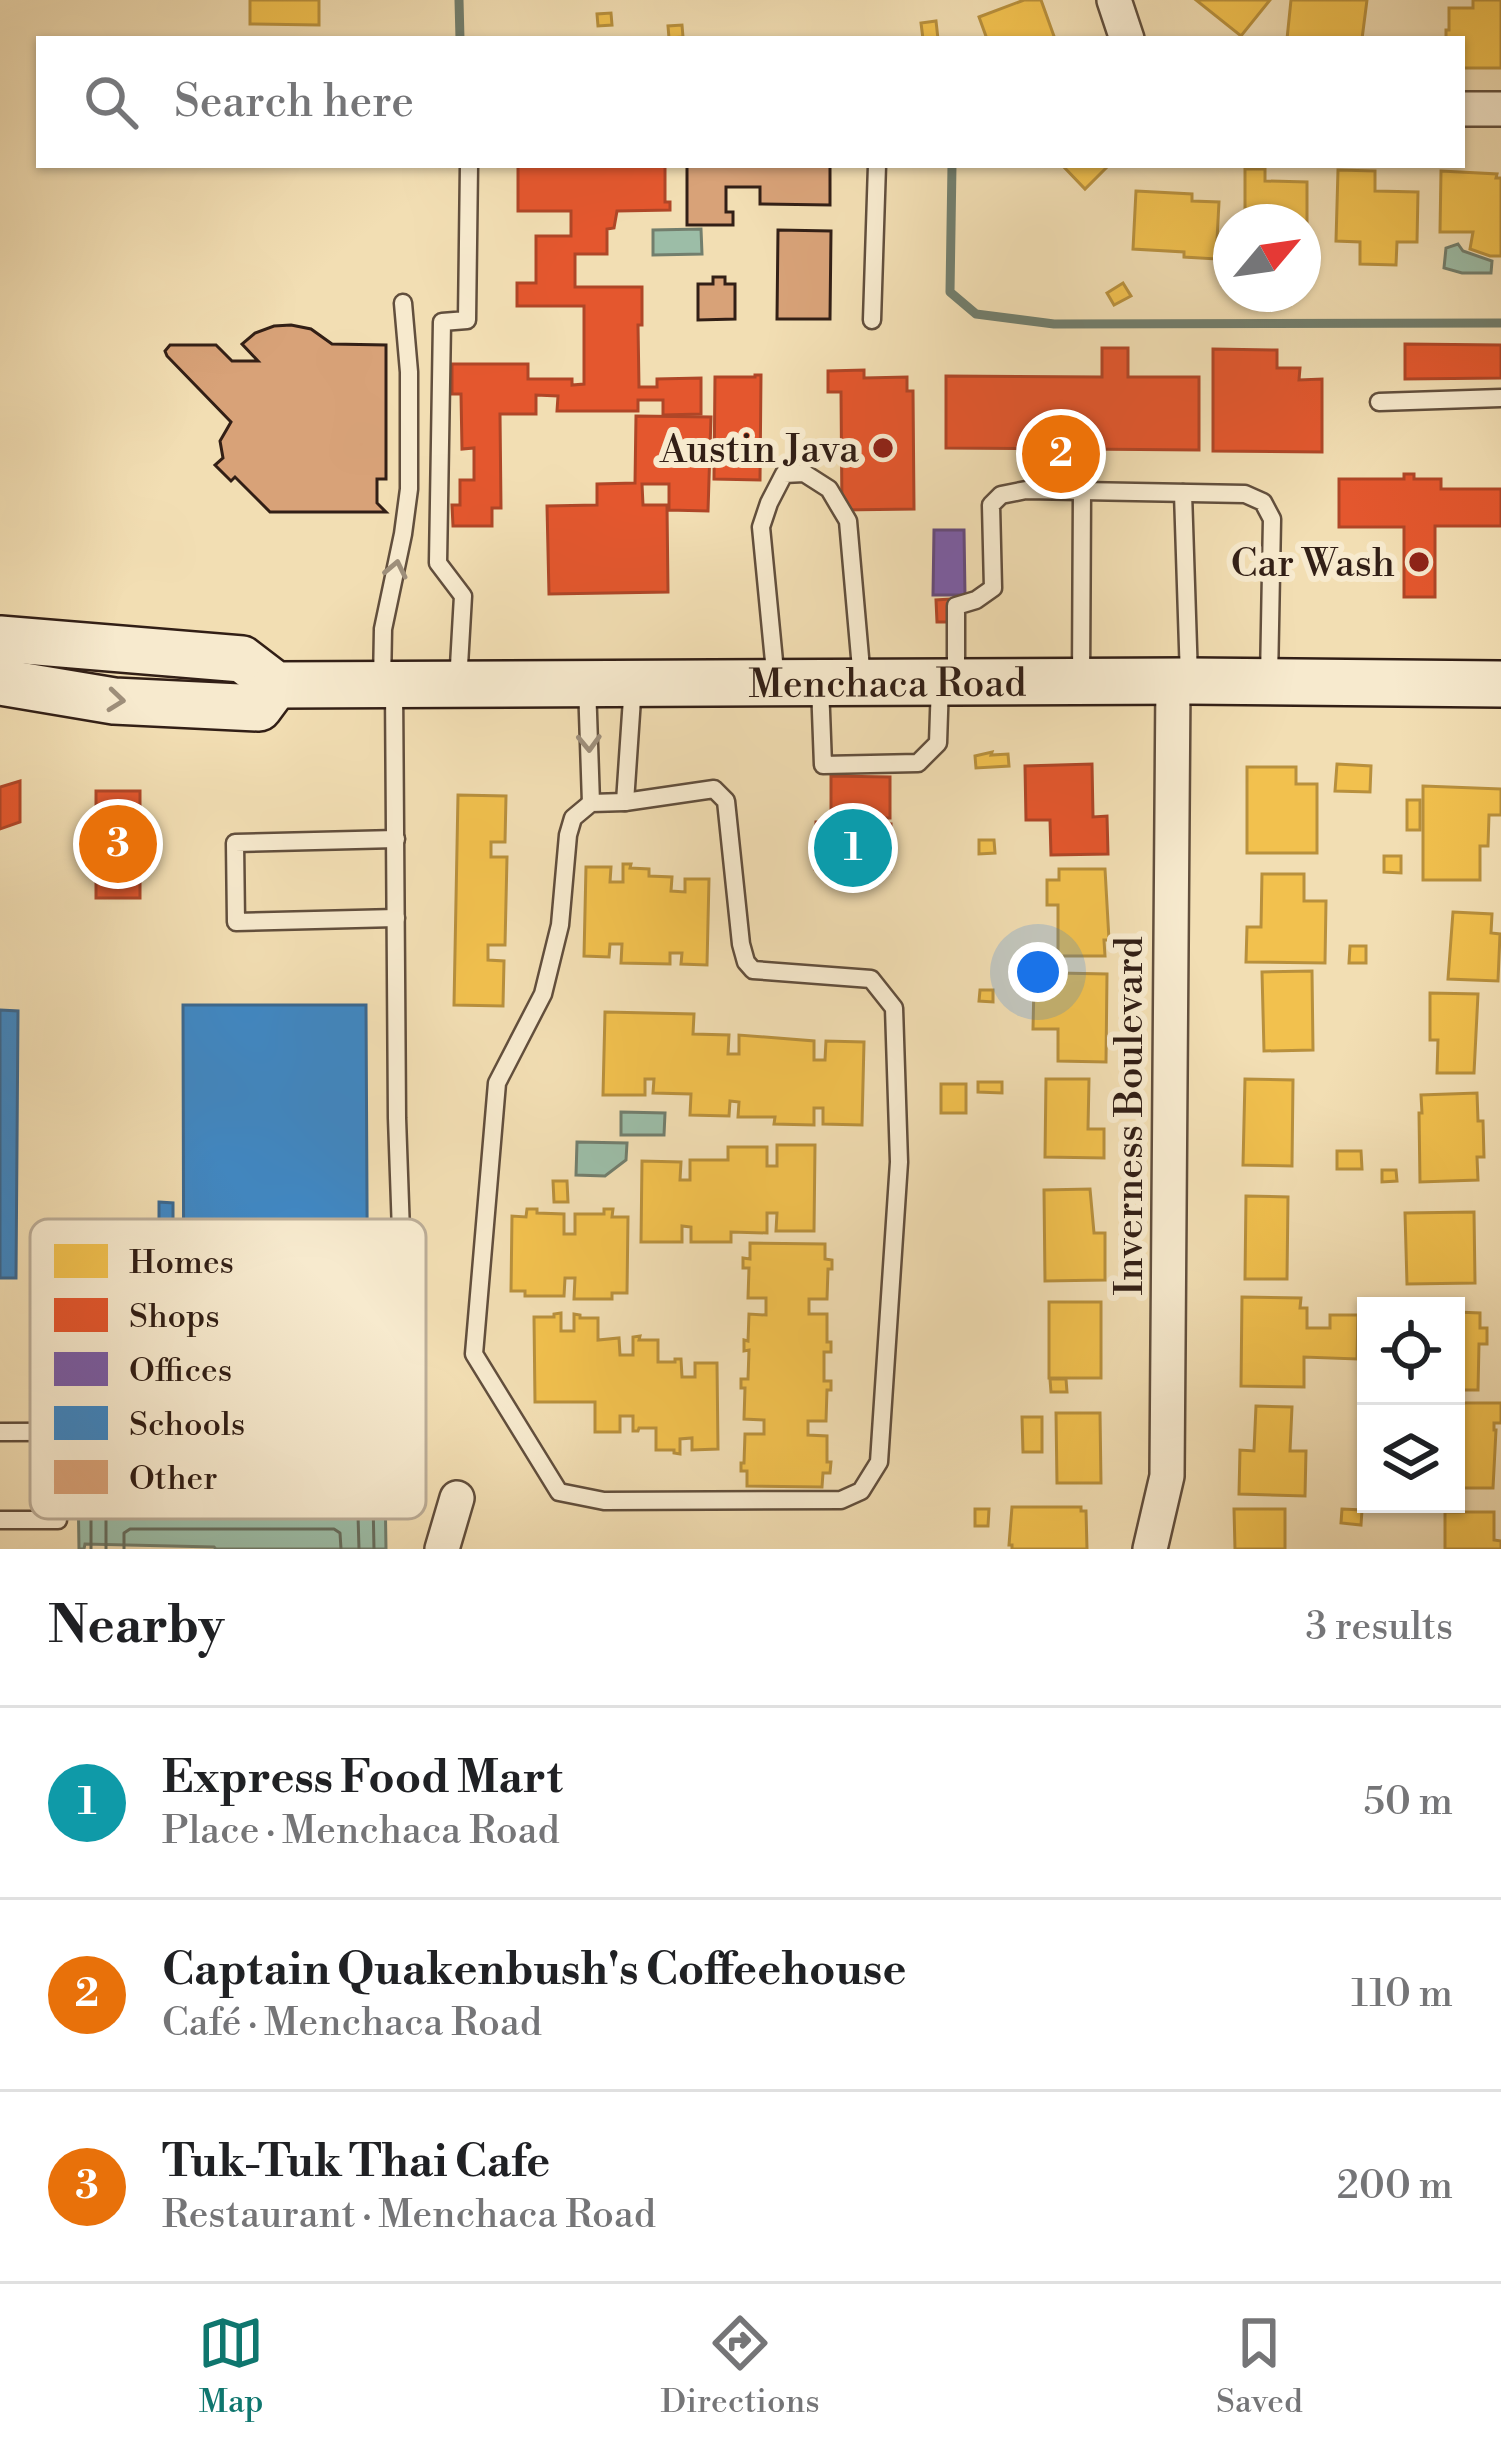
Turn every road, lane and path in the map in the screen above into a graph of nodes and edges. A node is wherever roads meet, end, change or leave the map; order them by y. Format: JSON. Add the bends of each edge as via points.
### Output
{"nodes":[{"id":1,"x":1114,"y":0,"type":"edge"},
{"id":2,"x":1126,"y":36,"type":"edge"},
{"id":3,"x":1465,"y":109,"type":"edge"},
{"id":4,"x":1501,"y":109,"type":"edge"},
{"id":5,"x":469,"y":168,"type":"edge"},
{"id":6,"x":877,"y":168,"type":"edge"},
{"id":7,"x":403,"y":303,"type":"dead end"},
{"id":8,"x":872,"y":320,"type":"dead end"},
{"id":9,"x":1501,"y":398,"type":"edge"},
{"id":10,"x":1379,"y":402,"type":"dead end"},
{"id":11,"x":1082,"y":491,"type":"junction"},
{"id":12,"x":1183,"y":493,"type":"junction"},
{"id":13,"x":0,"y":639,"type":"edge"},
{"id":14,"x":1181,"y":681,"type":"junction"},
{"id":15,"x":0,"y":682,"type":"edge"},
{"id":16,"x":948,"y":682,"type":"junction"},
{"id":17,"x":1081,"y":682,"type":"junction"},
{"id":18,"x":1269,"y":682,"type":"junction"},
{"id":19,"x":587,"y":683,"type":"junction"},
{"id":20,"x":819,"y":683,"type":"junction"},
{"id":21,"x":388,"y":684,"type":"junction"},
{"id":22,"x":458,"y":684,"type":"junction"},
{"id":23,"x":634,"y":684,"type":"junction"},
{"id":24,"x":1501,"y":684,"type":"edge"},
{"id":25,"x":276,"y":685,"type":"junction"},
{"id":26,"x":625,"y":802,"type":"junction"},
{"id":27,"x":590,"y":803,"type":"junction"},
{"id":28,"x":396,"y":839,"type":"junction"},
{"id":29,"x":396,"y":919,"type":"junction"},
{"id":30,"x":401,"y":1219,"type":"edge"},
{"id":31,"x":457,"y":1498,"type":"dead end"},
{"id":32,"x":58,"y":1519,"type":"edge"},
{"id":33,"x":0,"y":1520,"type":"edge"},
{"id":34,"x":442,"y":1549,"type":"edge"},
{"id":35,"x":1150,"y":1549,"type":"edge"}],
"edges":[{"from":1,"to":2,"type":"street"},
{"from":3,"to":4,"type":"street"},
{"from":5,"to":22,"type":"lane","via":[[467,320],[442,322],[438,563],[463,596]]},
{"from":6,"to":8,"type":"lane"},
{"from":21,"to":7,"type":"lane","one_way":true,"via":[[383,629],[409,489]]},
{"from":9,"to":10,"type":"lane"},
{"from":11,"to":12,"type":"lane"},
{"from":11,"to":16,"type":"lane","via":[[1026,490],[991,505],[993,588],[956,606]]},
{"from":11,"to":17,"type":"lane"},
{"from":12,"to":14,"type":"lane"},
{"from":12,"to":18,"type":"lane","via":[[1245,494],[1263,502],[1272,519]]},
{"from":13,"to":25,"type":"main road","name":"Menchaca Road","via":[[242,659]]},
{"from":14,"to":17,"type":"main road","name":"Menchaca Road"},
{"from":14,"to":18,"type":"main road","name":"Menchaca Road"},
{"from":14,"to":35,"type":"street","name":"Inverness Boulevard","via":[[1167,1476]]},
{"from":15,"to":25,"type":"main road","name":"Menchaca Road","one_way":true,"via":[[114,701],[259,708]]},
{"from":16,"to":17,"type":"main road","name":"Menchaca Road"},
{"from":16,"to":20,"type":"main road","name":"Menchaca Road"},
{"from":16,"to":20,"type":"lane","via":[[938,743],[918,763],[823,765]]},
{"from":18,"to":24,"type":"main road","name":"Menchaca Road"},
{"from":19,"to":22,"type":"main road","name":"Menchaca Road"},
{"from":19,"to":23,"type":"main road","name":"Menchaca Road"},
{"from":19,"to":27,"type":"lane","one_way":true},
{"from":20,"to":20,"type":"lane","via":[[761,527],[784,474],[804,473],[829,489],[848,521]]},
{"from":20,"to":23,"type":"main road","name":"Menchaca Road"},
{"from":21,"to":22,"type":"main road","name":"Menchaca Road"},
{"from":21,"to":25,"type":"main road","name":"Menchaca Road"},
{"from":21,"to":28,"type":"lane"},
{"from":23,"to":26,"type":"lane"},
{"from":26,"to":27,"type":"lane"},
{"from":26,"to":27,"type":"lane","via":[[719,792],[727,801],[746,962],[753,970],[871,980],[894,1008],[899,1162],[879,1462],[861,1491],[841,1500],[604,1501],[559,1492],[474,1354],[497,1083],[543,994],[560,925],[568,835]]},
{"from":28,"to":29,"type":"lane"},
{"from":28,"to":29,"type":"lane","via":[[235,843],[236,922]]},
{"from":29,"to":30,"type":"lane"},
{"from":31,"to":34,"type":"street"},
{"from":32,"to":33,"type":"lane"}]}
